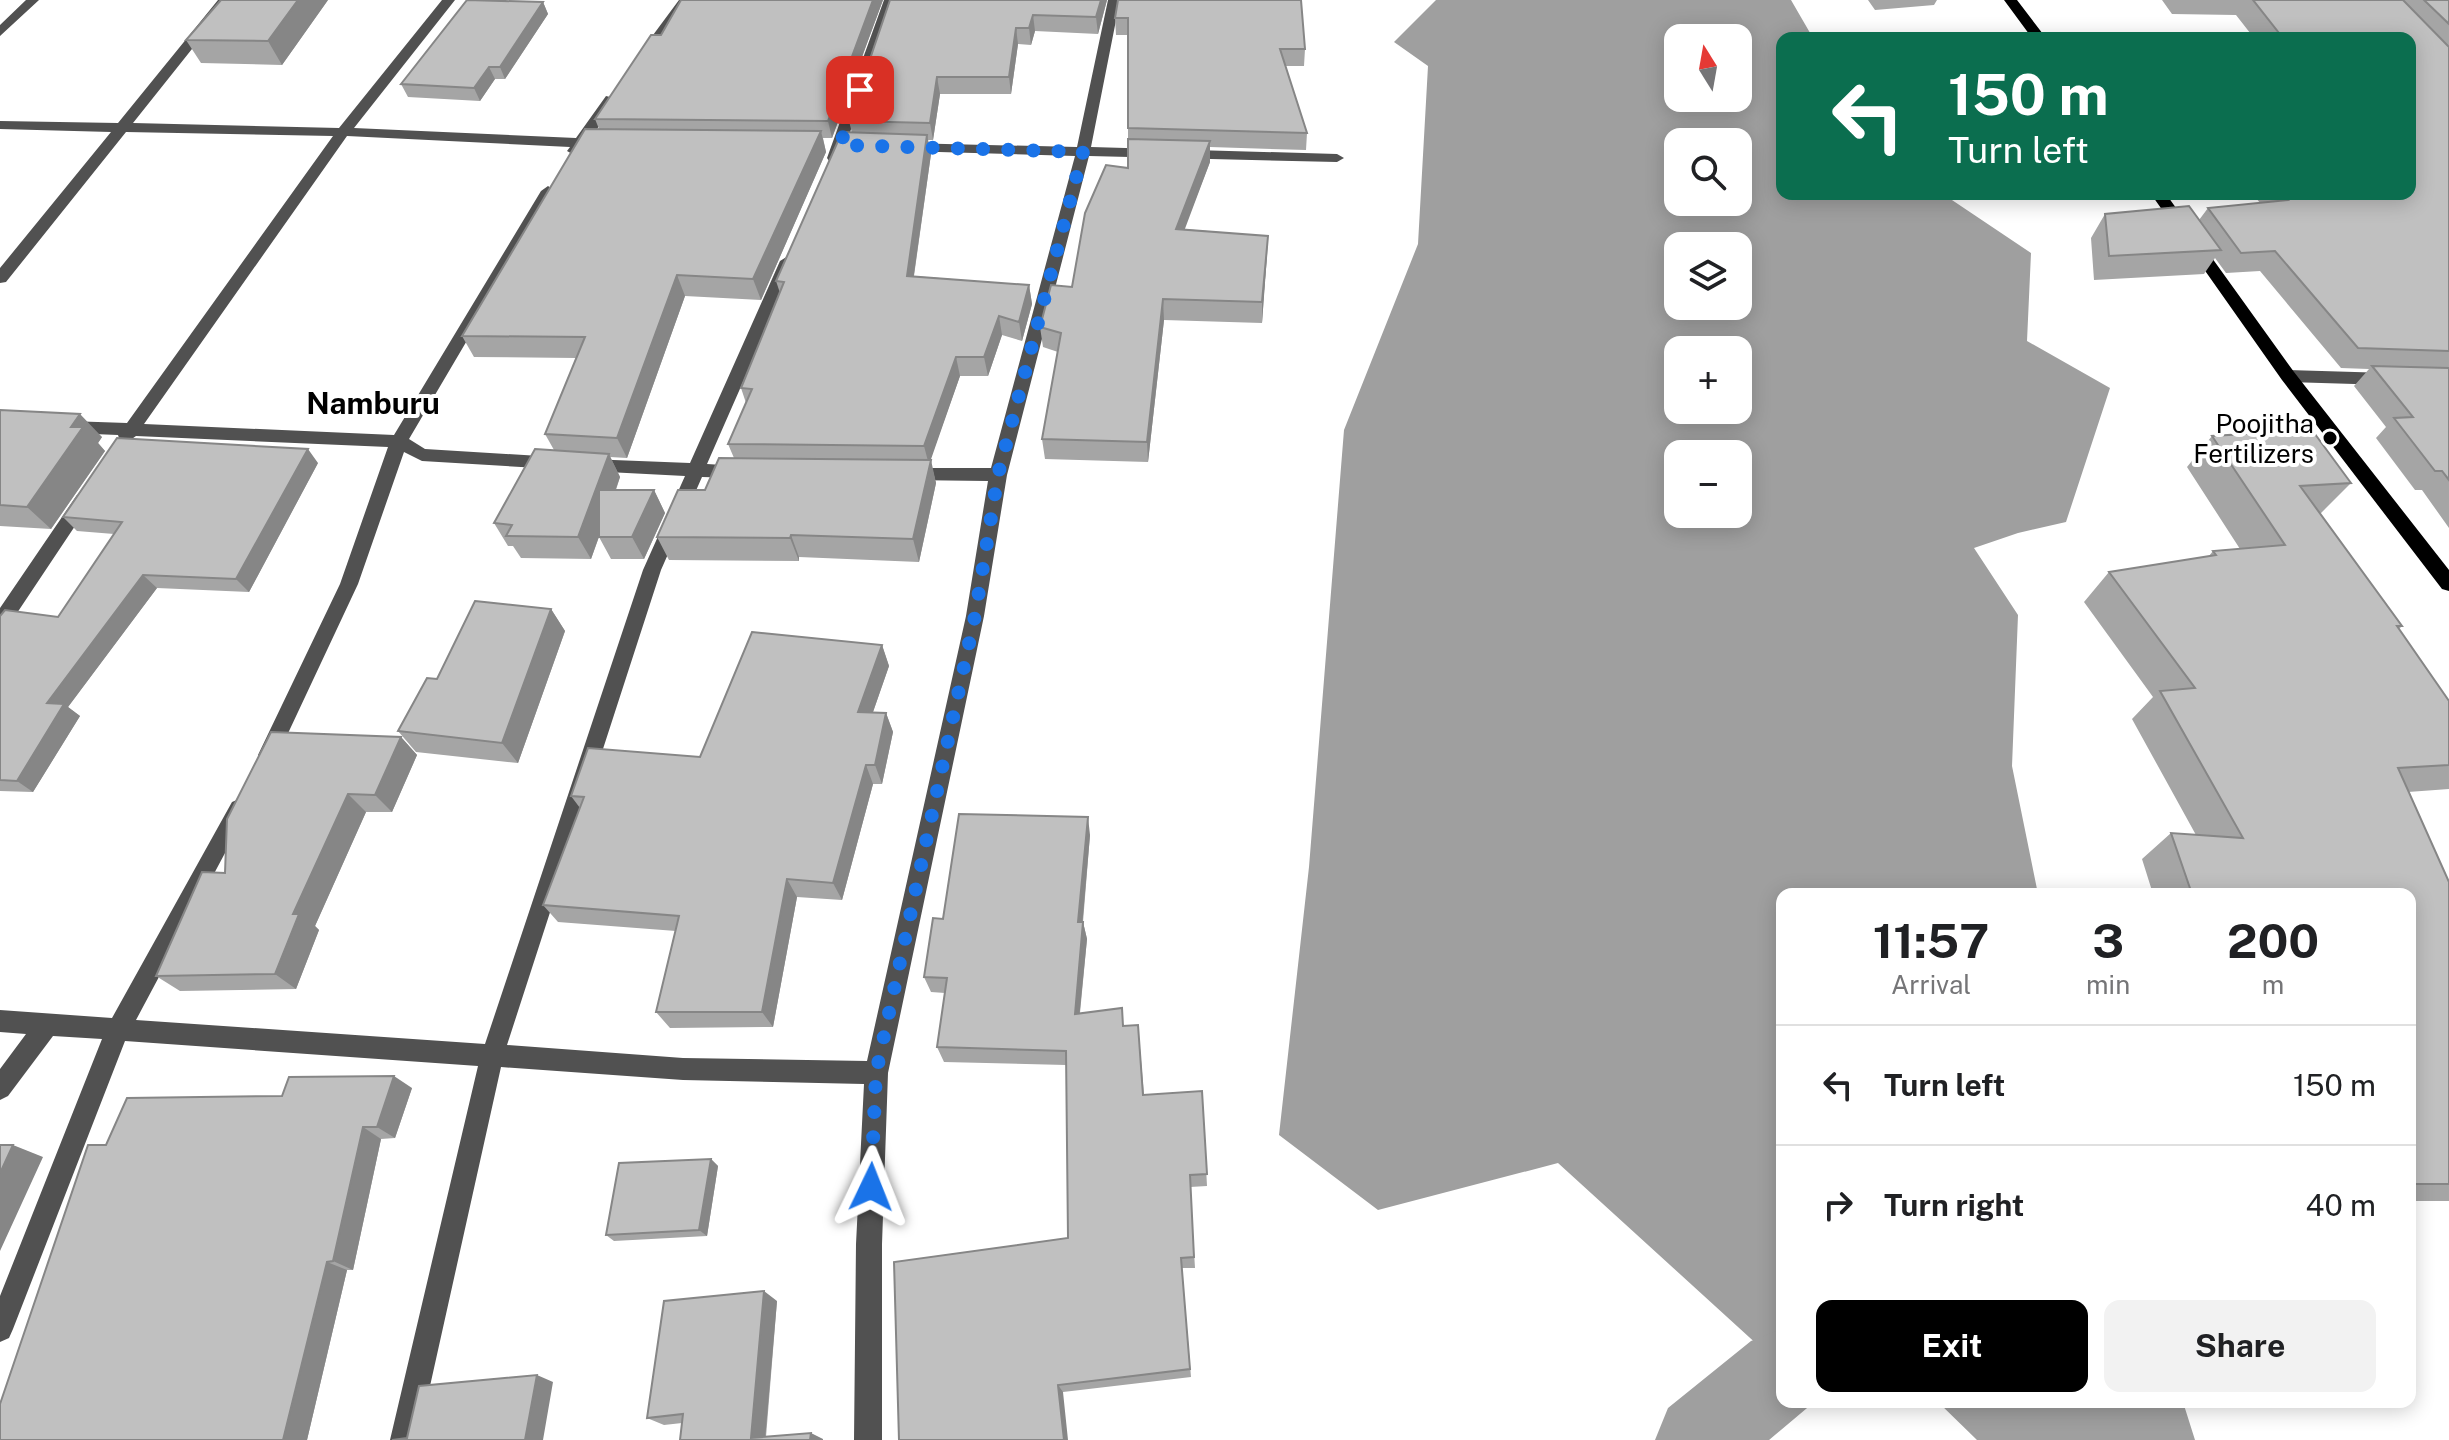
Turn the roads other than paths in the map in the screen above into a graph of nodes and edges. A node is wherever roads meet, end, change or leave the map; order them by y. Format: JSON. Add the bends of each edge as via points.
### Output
{"nodes":[{"id":1,"x":33,"y":0,"type":"edge"},
{"id":2,"x":225,"y":0,"type":"edge"},
{"id":3,"x":449,"y":0,"type":"edge"},
{"id":4,"x":686,"y":0,"type":"edge"},
{"id":5,"x":890,"y":0,"type":"edge"},
{"id":6,"x":1114,"y":0,"type":"edge"},
{"id":7,"x":2010,"y":0,"type":"edge"},
{"id":8,"x":0,"y":32,"type":"edge"},
{"id":9,"x":2034,"y":32,"type":"edge"},
{"id":10,"x":0,"y":125,"type":"edge"},
{"id":11,"x":125,"y":128,"type":"junction"},
{"id":12,"x":343,"y":132,"type":"junction"},
{"id":13,"x":578,"y":143,"type":"junction"},
{"id":14,"x":609,"y":143,"type":"edge"},
{"id":15,"x":885,"y":147,"type":"edge"},
{"id":16,"x":1083,"y":152,"type":"junction"},
{"id":17,"x":1337,"y":158,"type":"dead end"},
{"id":18,"x":827,"y":174,"type":"edge"},
{"id":19,"x":2162,"y":200,"type":"edge"},
{"id":20,"x":795,"y":245,"type":"edge"},
{"id":21,"x":0,"y":278,"type":"edge"},
{"id":22,"x":2288,"y":376,"type":"junction"},
{"id":23,"x":2405,"y":379,"type":"edge"},
{"id":24,"x":44,"y":426,"type":"edge"},
{"id":25,"x":131,"y":429,"type":"junction"},
{"id":26,"x":399,"y":441,"type":"junction"},
{"id":27,"x":114,"y":455,"type":"edge"},
{"id":28,"x":694,"y":472,"type":"junction"},
{"id":29,"x":755,"y":472,"type":"edge"},
{"id":30,"x":892,"y":474,"type":"edge"},
{"id":31,"x":998,"y":475,"type":"junction"},
{"id":32,"x":96,"y":481,"type":"edge"},
{"id":33,"x":2449,"y":584,"type":"edge"},
{"id":34,"x":0,"y":623,"type":"edge"},
{"id":35,"x":0,"y":1021,"type":"edge"},
{"id":36,"x":47,"y":1025,"type":"junction"},
{"id":37,"x":117,"y":1031,"type":"junction"},
{"id":38,"x":492,"y":1057,"type":"junction"},
{"id":39,"x":876,"y":1073,"type":"junction"},
{"id":40,"x":0,"y":1088,"type":"edge"},
{"id":41,"x":0,"y":1329,"type":"edge"},
{"id":42,"x":404,"y":1440,"type":"edge"},
{"id":43,"x":868,"y":1440,"type":"edge"}],
"edges":[{"from":1,"to":8,"type":"street"},
{"from":2,"to":11,"type":"street"},
{"from":3,"to":12,"type":"street"},
{"from":4,"to":13,"type":"street"},
{"from":5,"to":18,"type":"street"},
{"from":6,"to":16,"type":"street"},
{"from":7,"to":9,"type":"main road"},
{"from":10,"to":11,"type":"street"},
{"from":11,"to":12,"type":"street"},
{"from":11,"to":21,"type":"street"},
{"from":12,"to":13,"type":"street"},
{"from":12,"to":25,"type":"street"},
{"from":13,"to":14,"type":"street"},
{"from":13,"to":26,"type":"street"},
{"from":15,"to":16,"type":"street"},
{"from":16,"to":17,"type":"street"},
{"from":16,"to":31,"type":"street"},
{"from":19,"to":22,"type":"main road"},
{"from":20,"to":28,"type":"street"},
{"from":22,"to":23,"type":"street"},
{"from":22,"to":33,"type":"main road"},
{"from":24,"to":25,"type":"street"},
{"from":25,"to":26,"type":"street"},
{"from":25,"to":27,"type":"street"},
{"from":26,"to":28,"type":"street","via":[[422,455]]},
{"from":26,"to":37,"type":"street","via":[[349,584],[256,778]]},
{"from":28,"to":29,"type":"street"},
{"from":28,"to":38,"type":"street","via":[[646,585]]},
{"from":30,"to":31,"type":"street"},
{"from":31,"to":39,"type":"street","via":[[975,616]]},
{"from":32,"to":34,"type":"street"},
{"from":35,"to":36,"type":"street"},
{"from":36,"to":37,"type":"street"},
{"from":36,"to":40,"type":"street"},
{"from":37,"to":38,"type":"street"},
{"from":37,"to":41,"type":"street"},
{"from":38,"to":39,"type":"street","via":[[683,1069]]},
{"from":38,"to":42,"type":"street"},
{"from":39,"to":43,"type":"street"}]}
